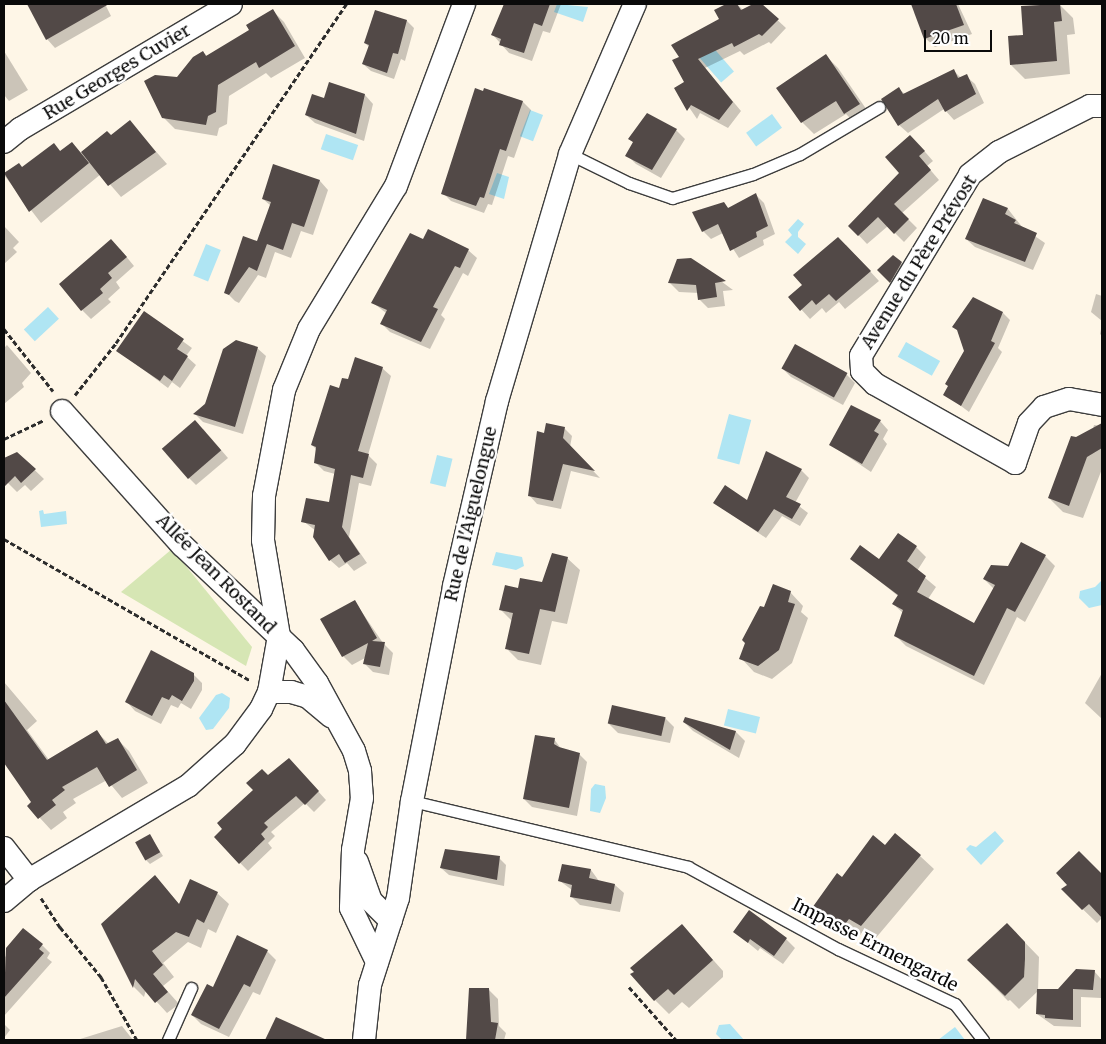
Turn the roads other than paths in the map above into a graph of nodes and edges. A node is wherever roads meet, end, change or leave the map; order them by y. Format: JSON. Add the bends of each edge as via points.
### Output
{"nodes":[{"id":1,"x":231,"y":4,"type":"edge"},
{"id":2,"x":464,"y":4,"type":"edge"},
{"id":3,"x":635,"y":4,"type":"edge"},
{"id":4,"x":1102,"y":106,"type":"edge"},
{"id":5,"x":879,"y":107,"type":"dead end"},
{"id":6,"x":4,"y":142,"type":"edge"},
{"id":7,"x":570,"y":154,"type":"junction"},
{"id":8,"x":1102,"y":405,"type":"edge"},
{"id":9,"x":62,"y":411,"type":"road end"},
{"id":10,"x":279,"y":636,"type":"junction"},
{"id":11,"x":269,"y":692,"type":"junction"},
{"id":12,"x":339,"y":722,"type":"junction"},
{"id":13,"x":412,"y":801,"type":"junction"},
{"id":14,"x":4,"y":848,"type":"edge"},
{"id":15,"x":353,"y":850,"type":"junction"},
{"id":16,"x":29,"y":880,"type":"junction"},
{"id":17,"x":4,"y":901,"type":"edge"},
{"id":18,"x":391,"y":921,"type":"junction"},
{"id":19,"x":377,"y":962,"type":"junction"},
{"id":20,"x":191,"y":988,"type":"dead end"},
{"id":21,"x":168,"y":1040,"type":"edge"},
{"id":22,"x":364,"y":1040,"type":"edge"},
{"id":23,"x":982,"y":1040,"type":"edge"}],
"edges":[{"from":1,"to":6,"type":"street","name":"Rue Georges Cuvier","via":[[20,129]]},
{"from":2,"to":10,"type":"street","via":[[396,186],[308,329],[284,390],[264,496],[262,540]]},
{"from":3,"to":7,"type":"street","name":"Rue de l'Aiguelongue"},
{"from":4,"to":8,"type":"street","name":"Avenue du Père Prévost","via":[[1090,106],[999,152],[970,175],[861,356],[862,371],[875,384],[1015,463],[1028,423],[1044,406],[1069,399]]},
{"from":5,"to":7,"type":"lane","via":[[800,154],[753,174],[672,198],[629,183]]},
{"from":7,"to":13,"type":"street","name":"Rue de l'Aiguelongue","via":[[497,401],[454,586]]},
{"from":9,"to":10,"type":"street","name":"Allée Jean Rostand","via":[[182,545]]},
{"from":10,"to":11,"type":"street"},
{"from":10,"to":12,"type":"street","name":"Allée Jean Rostand","via":[[317,683]]},
{"from":11,"to":12,"type":"street","name":"Allée Jean Rostand","via":[[291,692],[308,697]]},
{"from":11,"to":16,"type":"street","via":[[262,709],[235,744],[188,786]]},
{"from":12,"to":15,"type":"street","name":"Allée Jean Rostand","via":[[360,771],[362,798]]},
{"from":13,"to":18,"type":"street","name":"Rue de l'Aiguelongue","via":[[398,898]]},
{"from":13,"to":23,"type":"lane","name":"Impasse Ermengarde","via":[[688,866],[838,949],[955,1004]]},
{"from":14,"to":16,"type":"street"},
{"from":15,"to":18,"type":"street","name":"Allée Jean Rostand","via":[[371,901]]},
{"from":15,"to":19,"type":"street","name":"Allée Jean Rostand","via":[[351,908]]},
{"from":16,"to":17,"type":"street"},
{"from":18,"to":19,"type":"street","name":"Rue de l'Aiguelongue"},
{"from":19,"to":22,"type":"street","name":"Rue de l'Aiguelongue","via":[[370,985]]},
{"from":20,"to":21,"type":"lane"}]}
